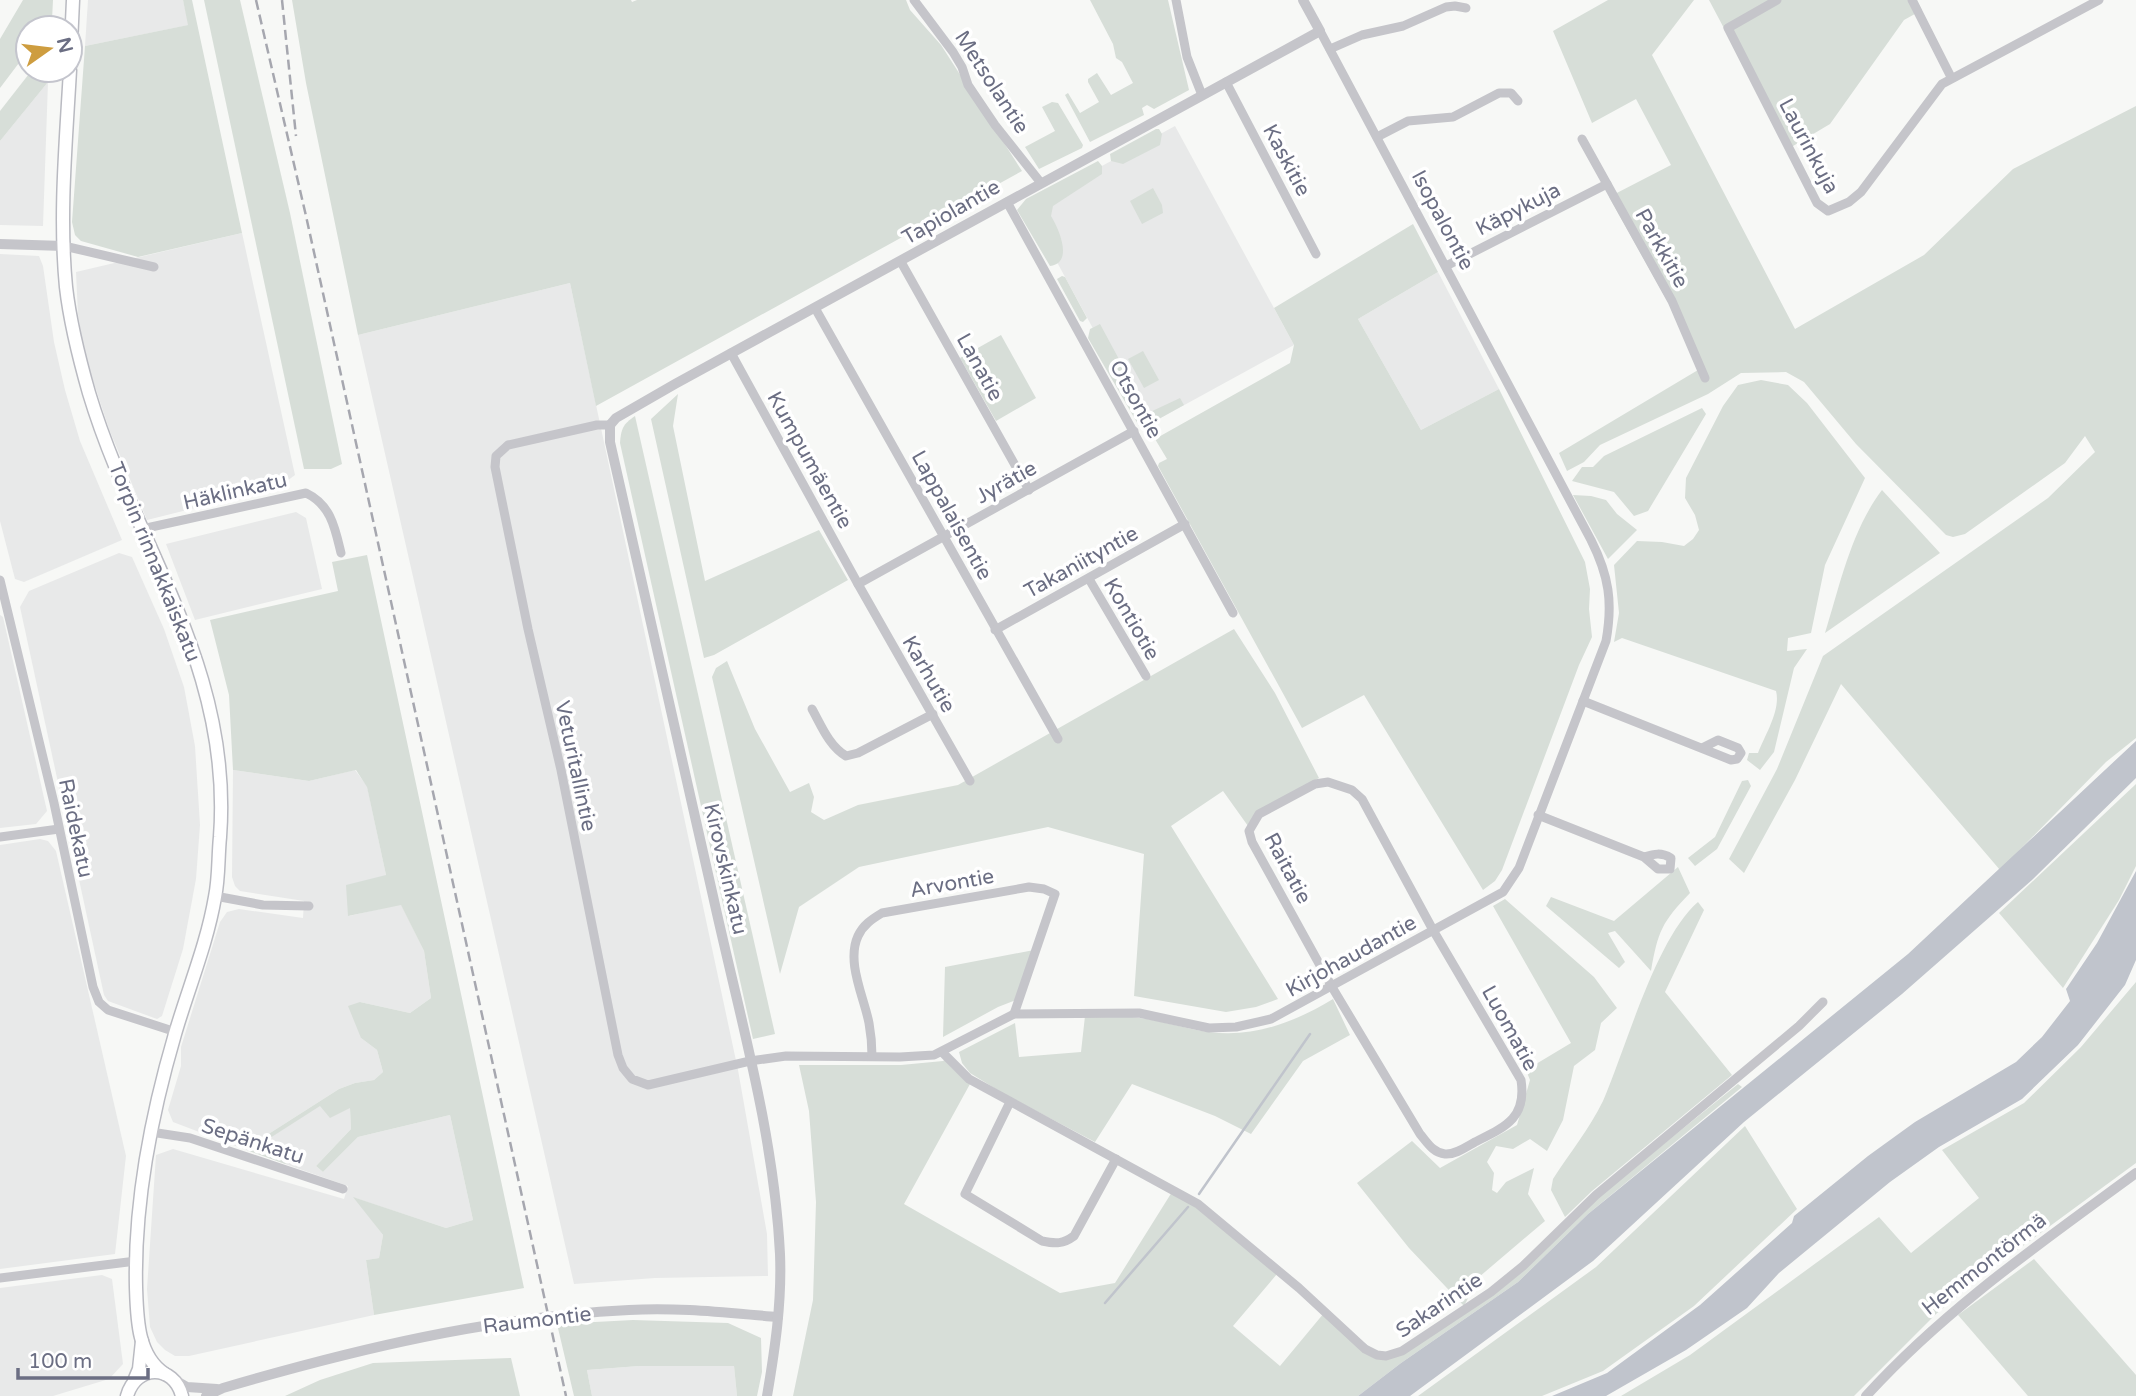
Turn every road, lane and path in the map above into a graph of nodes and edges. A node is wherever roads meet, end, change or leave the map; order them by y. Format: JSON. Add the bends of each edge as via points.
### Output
{"nodes":[{"id":1,"x":914,"y":0,"type":"edge"},
{"id":2,"x":1176,"y":0,"type":"edge"},
{"id":3,"x":1303,"y":0,"type":"edge"},
{"id":4,"x":1777,"y":0,"type":"edge"},
{"id":5,"x":1912,"y":0,"type":"edge"},
{"id":6,"x":2099,"y":0,"type":"edge"},
{"id":7,"x":1466,"y":8,"type":"dead end"},
{"id":8,"x":1320,"y":31,"type":"junction"},
{"id":9,"x":1330,"y":49,"type":"junction"},
{"id":10,"x":1951,"y":77,"type":"junction"},
{"id":11,"x":1226,"y":82,"type":"junction"},
{"id":12,"x":69,"y":84,"type":"edge"},
{"id":13,"x":1202,"y":95,"type":"junction"},
{"id":14,"x":1518,"y":100,"type":"dead end"},
{"id":15,"x":1377,"y":137,"type":"junction"},
{"id":16,"x":1582,"y":138,"type":"dead end"},
{"id":17,"x":1041,"y":183,"type":"junction"},
{"id":18,"x":1607,"y":184,"type":"junction"},
{"id":19,"x":1007,"y":202,"type":"junction"},
{"id":20,"x":0,"y":244,"type":"edge"},
{"id":21,"x":64,"y":246,"type":"junction"},
{"id":22,"x":1316,"y":254,"type":"dead end"},
{"id":23,"x":901,"y":262,"type":"junction"},
{"id":24,"x":1446,"y":266,"type":"junction"},
{"id":25,"x":154,"y":267,"type":"dead end"},
{"id":26,"x":815,"y":308,"type":"junction"},
{"id":27,"x":732,"y":353,"type":"junction"},
{"id":28,"x":1705,"y":378,"type":"dead end"},
{"id":29,"x":610,"y":429,"type":"junction"},
{"id":30,"x":1134,"y":431,"type":"junction"},
{"id":31,"x":1547,"y":459,"type":"joint"},
{"id":32,"x":1029,"y":490,"type":"junction"},
{"id":33,"x":1185,"y":524,"type":"junction"},
{"id":34,"x":142,"y":529,"type":"junction"},
{"id":35,"x":944,"y":537,"type":"junction"},
{"id":36,"x":341,"y":553,"type":"dead end"},
{"id":37,"x":1089,"y":579,"type":"junction"},
{"id":38,"x":0,"y":580,"type":"edge"},
{"id":39,"x":858,"y":584,"type":"junction"},
{"id":40,"x":2,"y":597,"type":"edge"},
{"id":41,"x":1233,"y":613,"type":"dead end"},
{"id":42,"x":995,"y":630,"type":"junction"},
{"id":43,"x":1146,"y":676,"type":"dead end"},
{"id":44,"x":1583,"y":701,"type":"junction"},
{"id":45,"x":812,"y":709,"type":"dead end"},
{"id":46,"x":933,"y":714,"type":"junction"},
{"id":47,"x":1058,"y":739,"type":"dead end"},
{"id":48,"x":1702,"y":748,"type":"dead end"},
{"id":49,"x":970,"y":781,"type":"dead end"},
{"id":50,"x":1538,"y":815,"type":"junction"},
{"id":51,"x":58,"y":829,"type":"junction"},
{"id":52,"x":0,"y":837,"type":"edge"},
{"id":53,"x":1644,"y":857,"type":"dead end"},
{"id":54,"x":215,"y":896,"type":"junction"},
{"id":55,"x":309,"y":906,"type":"dead end"},
{"id":56,"x":1433,"y":930,"type":"junction"},
{"id":57,"x":1332,"y":987,"type":"junction"},
{"id":58,"x":1823,"y":1002,"type":"dead end"},
{"id":59,"x":1014,"y":1014,"type":"junction"},
{"id":60,"x":176,"y":1032,"type":"junction"},
{"id":61,"x":942,"y":1052,"type":"junction"},
{"id":62,"x":872,"y":1056,"type":"junction"},
{"id":63,"x":750,"y":1061,"type":"junction"},
{"id":64,"x":1010,"y":1102,"type":"junction"},
{"id":65,"x":150,"y":1132,"type":"junction"},
{"id":66,"x":1116,"y":1159,"type":"junction"},
{"id":67,"x":2136,"y":1173,"type":"edge"},
{"id":68,"x":343,"y":1189,"type":"dead end"},
{"id":69,"x":136,"y":1261,"type":"junction"},
{"id":70,"x":0,"y":1278,"type":"edge"},
{"id":71,"x":778,"y":1317,"type":"junction"},
{"id":72,"x":142,"y":1341,"type":"junction"},
{"id":73,"x":169,"y":1376,"type":"junction"},
{"id":74,"x":130,"y":1388,"type":"edge"},
{"id":75,"x":223,"y":1388,"type":"junction"},
{"id":76,"x":117,"y":1396,"type":"edge"},
{"id":77,"x":181,"y":1396,"type":"edge"},
{"id":78,"x":206,"y":1396,"type":"edge"},
{"id":79,"x":767,"y":1396,"type":"edge"},
{"id":80,"x":1866,"y":1396,"type":"edge"}],
"edges":[{"from":1,"to":17,"type":"street","name":"Metsolantie","via":[[953,52],[995,125]]},
{"from":2,"to":13,"type":"street","via":[[1187,57]]},
{"from":3,"to":8,"type":"street","name":"Isopalontie"},
{"from":4,"to":10,"type":"street","name":"Laurinkuja","via":[[1728,28],[1822,209],[1835,210],[1861,192]]},
{"from":5,"to":10,"type":"street"},
{"from":6,"to":10,"type":"street"},
{"from":7,"to":9,"type":"street","via":[[1446,7],[1404,26],[1362,35]]},
{"from":8,"to":9,"type":"street","name":"Isopalontie"},
{"from":8,"to":11,"type":"street","name":"Tapiolantie"},
{"from":9,"to":15,"type":"street","name":"Isopalontie"},
{"from":11,"to":13,"type":"street","name":"Tapiolantie"},
{"from":11,"to":22,"type":"street","name":"Kaskitie"},
{"from":12,"to":21,"type":"main road","name":"Torpin rinnakkaiskatu"},
{"from":13,"to":17,"type":"street","name":"Tapiolantie"},
{"from":14,"to":15,"type":"street","via":[[1511,93],[1499,93],[1453,117],[1408,121]]},
{"from":15,"to":24,"type":"street","name":"Isopalontie"},
{"from":16,"to":18,"type":"street","name":"Parkkitie"},
{"from":17,"to":19,"type":"street","name":"Tapiolantie"},
{"from":18,"to":24,"type":"street","name":"Käpykuja"},
{"from":18,"to":28,"type":"street","name":"Parkkitie","via":[[1681,319]]},
{"from":19,"to":23,"type":"street","name":"Tapiolantie"},
{"from":19,"to":30,"type":"street","name":"Otsontie"},
{"from":20,"to":21,"type":"street"},
{"from":21,"to":25,"type":"street"},
{"from":21,"to":34,"type":"main road","name":"Torpin rinnakkaiskatu","via":[[70,314],[88,390]]},
{"from":23,"to":26,"type":"street","name":"Tapiolantie"},
{"from":23,"to":32,"type":"street","name":"Lanatie"},
{"from":24,"to":31,"type":"street","name":"Isopalontie"},
{"from":26,"to":27,"type":"street","name":"Tapiolantie"},
{"from":26,"to":35,"type":"street","name":"Lappalaisentie"},
{"from":27,"to":29,"type":"street","name":"Tapiolantie","via":[[616,418]]},
{"from":27,"to":39,"type":"street","name":"Kumpumäentie"},
{"from":29,"to":63,"type":"street","name":"Kirovskinkatu"},
{"from":29,"to":63,"type":"street","name":"Veturitallintie","via":[[597,425],[508,445],[496,456],[495,467],[618,1055],[632,1079],[648,1085]]},
{"from":30,"to":32,"type":"street","name":"Jyrätie"},
{"from":30,"to":33,"type":"street","name":"Otsontie"},
{"from":31,"to":44,"type":"street","name":"Kirjohaudantie","via":[[1597,551],[1611,600],[1606,641]]},
{"from":32,"to":35,"type":"street","name":"Jyrätie"},
{"from":33,"to":37,"type":"street","name":"Takaniityntie"},
{"from":33,"to":41,"type":"street","name":"Otsontie"},
{"from":34,"to":36,"type":"street","name":"Häklinkatu","via":[[306,494],[332,519]]},
{"from":34,"to":54,"type":"main road","name":"Torpin rinnakkaiskatu","via":[[193,645],[211,709],[219,770]]},
{"from":35,"to":39,"type":"street","name":"Jyrätie"},
{"from":35,"to":42,"type":"street","name":"Lappalaisentie"},
{"from":37,"to":42,"type":"street","name":"Takaniityntie"},
{"from":37,"to":43,"type":"street","name":"Kontiotie"},
{"from":38,"to":40,"type":"street","name":"Raidekatu"},
{"from":39,"to":46,"type":"street","name":"Karhutie"},
{"from":40,"to":51,"type":"street","name":"Raidekatu"},
{"from":42,"to":47,"type":"street","name":"Lappalaisentie"},
{"from":44,"to":48,"type":"street"},
{"from":44,"to":50,"type":"street","name":"Kirjohaudantie"},
{"from":45,"to":46,"type":"street","via":[[830,741],[846,756]]},
{"from":46,"to":49,"type":"street","name":"Karhutie"},
{"from":50,"to":53,"type":"street"},
{"from":50,"to":56,"type":"street","name":"Kirjohaudantie","via":[[1519,868],[1503,892]]},
{"from":51,"to":52,"type":"street"},
{"from":51,"to":60,"type":"street","name":"Raidekatu","via":[[99,1002],[113,1012]]},
{"from":54,"to":55,"type":"street","via":[[263,905]]},
{"from":54,"to":60,"type":"main road","name":"Torpin rinnakkaiskatu"},
{"from":56,"to":57,"type":"street","name":"Kirjohaudantie"},
{"from":56,"to":57,"type":"street","name":"Raitatie","via":[[1362,799],[1352,790],[1328,782],[1315,784],[1259,814],[1249,831],[1252,842]]},
{"from":56,"to":57,"type":"street","name":"Luomatie","via":[[1521,1080],[1521,1105],[1505,1127],[1455,1153],[1432,1149]]},
{"from":57,"to":59,"type":"street","name":"Kirjohaudantie","via":[[1271,1019],[1236,1027],[1209,1028],[1139,1013]]},
{"from":58,"to":66,"type":"street","name":"Sakarintie","via":[[1596,1195],[1523,1266],[1394,1355],[1364,1349],[1199,1204]]},
{"from":59,"to":61,"type":"street","name":"Kirjohaudantie"},
{"from":59,"to":62,"type":"street","name":"Arvontie","via":[[1055,894],[1029,887],[882,914],[862,929],[855,950]]},
{"from":60,"to":65,"type":"main road","name":"Torpin rinnakkaiskatu"},
{"from":61,"to":62,"type":"street","name":"Kirjohaudantie","via":[[918,1057]]},
{"from":61,"to":64,"type":"street","name":"Sakarintie","via":[[969,1079]]},
{"from":62,"to":63,"type":"street","name":"Kirjohaudantie","via":[[805,1055]]},
{"from":63,"to":71,"type":"street","name":"Kirovskinkatu","via":[[772,1171],[780,1256]]},
{"from":64,"to":66,"type":"street","name":"Sakarintie"},
{"from":64,"to":66,"type":"street","via":[[965,1194],[1042,1241],[1055,1244],[1074,1236]]},
{"from":65,"to":68,"type":"street","name":"Sepänkatu","via":[[190,1138]]},
{"from":65,"to":69,"type":"main road","name":"Torpin rinnakkaiskatu"},
{"from":67,"to":80,"type":"street","name":"Hemmontörmä","via":[[1939,1322]]},
{"from":69,"to":70,"type":"street"},
{"from":69,"to":72,"type":"main road","name":"Torpin rinnakkaiskatu"},
{"from":71,"to":75,"type":"street","name":"Raumontie","via":[[699,1310],[552,1316],[422,1336]]},
{"from":71,"to":79,"type":"street"},
{"from":72,"to":73,"type":"main road","name":"Torpin rinnakkaiskatu","via":[[156,1366]]},
{"from":72,"to":74,"type":"main road","name":"Torpin rinnakkaiskatu","via":[[139,1369]]},
{"from":73,"to":74,"type":"main road","via":[[148,1372]]},
{"from":73,"to":75,"type":"street","name":"Raumontie","via":[[187,1387]]},
{"from":73,"to":77,"type":"main road","name":"Torpin rinnakkaiskatu"},
{"from":74,"to":76,"type":"main road"},
{"from":75,"to":78,"type":"street","name":"Raumontie"}]}
